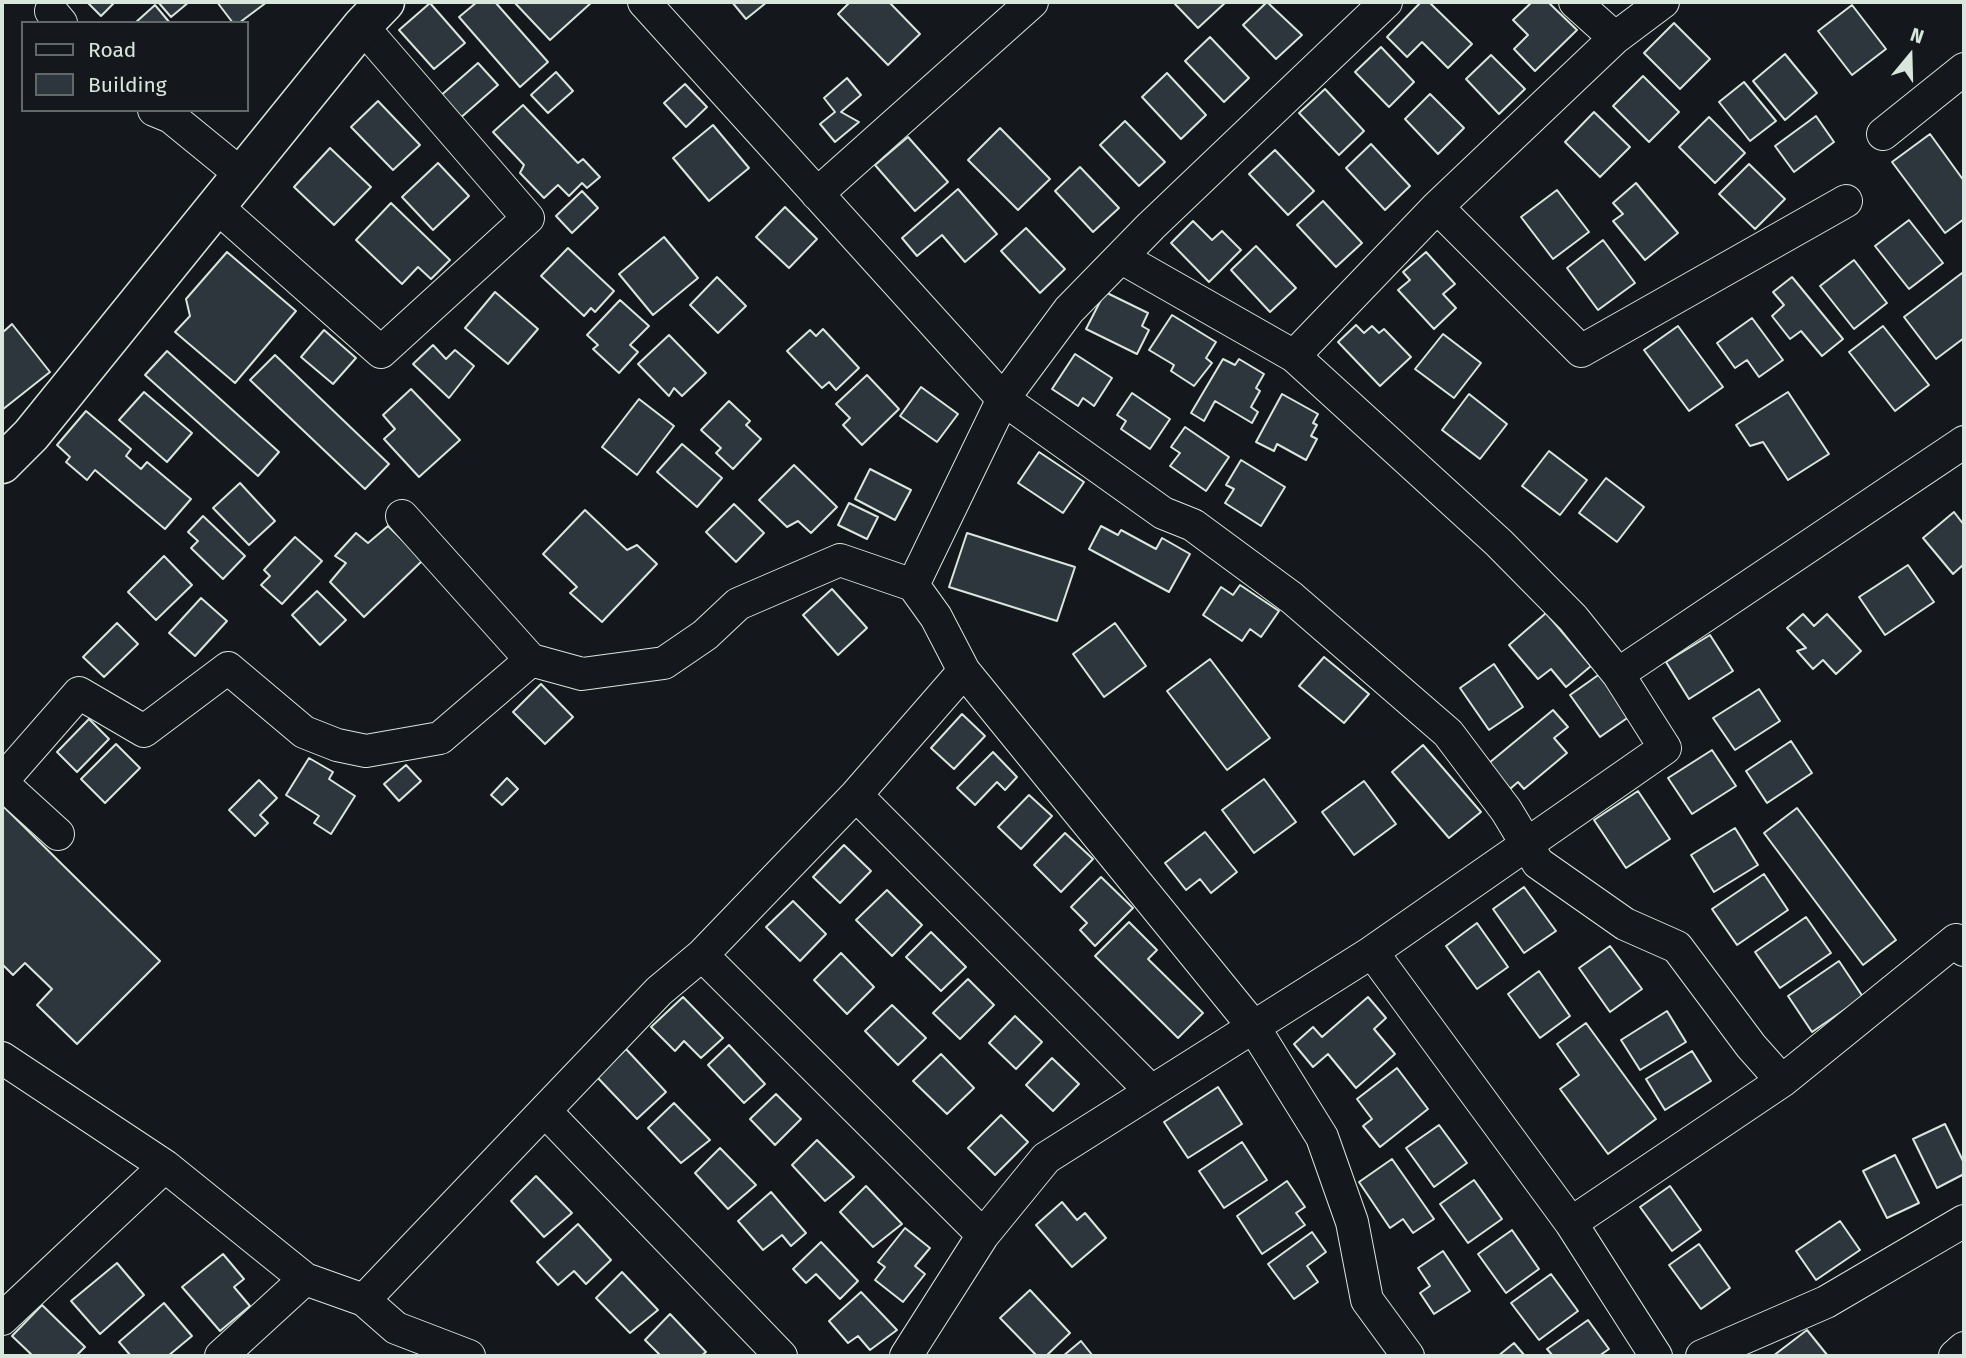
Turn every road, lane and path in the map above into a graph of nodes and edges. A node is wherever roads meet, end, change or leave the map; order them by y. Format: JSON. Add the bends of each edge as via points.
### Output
{"nodes":[{"id":1,"x":644,"y":2,"type":"edge"},
{"id":2,"x":1032,"y":2,"type":"edge"},
{"id":3,"x":1386,"y":2,"type":"edge"},
{"id":4,"x":1575,"y":2,"type":"edge"},
{"id":5,"x":1663,"y":2,"type":"edge"},
{"id":6,"x":373,"y":14,"type":"edge"},
{"id":7,"x":1615,"y":38,"type":"junction"},
{"id":8,"x":1964,"y":69,"type":"edge"},
{"id":9,"x":159,"y":112,"type":"edge"},
{"id":10,"x":1883,"y":134,"type":"dead end"},
{"id":11,"x":242,"y":175,"type":"junction"},
{"id":12,"x":817,"y":194,"type":"junction"},
{"id":13,"x":1846,"y":201,"type":"dead end"},
{"id":14,"x":216,"y":206,"type":"junction"},
{"id":15,"x":1437,"y":207,"type":"junction"},
{"id":16,"x":1122,"y":258,"type":"junction"},
{"id":17,"x":1294,"y":356,"type":"junction"},
{"id":18,"x":1003,"y":399,"type":"junction"},
{"id":19,"x":1964,"y":442,"type":"edge"},
{"id":20,"x":2,"y":464,"type":"edge"},
{"id":21,"x":402,"y":516,"type":"dead end"},
{"id":22,"x":913,"y":585,"type":"junction"},
{"id":23,"x":531,"y":660,"type":"junction"},
{"id":24,"x":964,"y":671,"type":"junction"},
{"id":25,"x":1618,"y":674,"type":"junction"},
{"id":26,"x":2,"y":782,"type":"edge"},
{"id":27,"x":856,"y":795,"type":"junction"},
{"id":28,"x":58,"y":834,"type":"dead end"},
{"id":29,"x":1526,"y":844,"type":"junction"},
{"id":30,"x":1964,"y":950,"type":"edge"},
{"id":31,"x":1372,"y":952,"type":"junction"},
{"id":32,"x":702,"y":955,"type":"junction"},
{"id":33,"x":1253,"y":1026,"type":"junction"},
{"id":34,"x":2,"y":1058,"type":"edge"},
{"id":35,"x":1782,"y":1081,"type":"junction"},
{"id":36,"x":1150,"y":1090,"type":"junction"},
{"id":37,"x":546,"y":1112,"type":"junction"},
{"id":38,"x":164,"y":1166,"type":"junction"},
{"id":39,"x":1964,"y":1221,"type":"edge"},
{"id":40,"x":1571,"y":1223,"type":"junction"},
{"id":41,"x":983,"y":1235,"type":"junction"},
{"id":42,"x":305,"y":1279,"type":"junction"},
{"id":43,"x":364,"y":1300,"type":"junction"},
{"id":44,"x":2,"y":1319,"type":"edge"},
{"id":45,"x":1964,"y":1348,"type":"edge"},
{"id":46,"x":221,"y":1356,"type":"edge"},
{"id":47,"x":468,"y":1356,"type":"edge"},
{"id":48,"x":780,"y":1356,"type":"edge"},
{"id":49,"x":906,"y":1356,"type":"edge"},
{"id":50,"x":1408,"y":1356,"type":"edge"},
{"id":51,"x":1656,"y":1356,"type":"edge"},
{"id":52,"x":1702,"y":1356,"type":"edge"},
{"id":53,"x":1955,"y":1356,"type":"edge"}],
"edges":[{"from":1,"to":12,"type":"street"},
{"from":2,"to":12,"type":"street"},
{"from":3,"to":16,"type":"street"},
{"from":4,"to":7,"type":"street"},
{"from":5,"to":7,"type":"street"},
{"from":6,"to":11,"type":"street"},
{"from":6,"to":14,"type":"street","via":[[528,218],[381,352]]},
{"from":7,"to":15,"type":"street"},
{"from":8,"to":10,"type":"street"},
{"from":9,"to":11,"type":"street"},
{"from":11,"to":14,"type":"street"},
{"from":12,"to":18,"type":"street"},
{"from":13,"to":15,"type":"street","via":[[1581,351]]},
{"from":14,"to":20,"type":"street","via":[[31,435]]},
{"from":15,"to":17,"type":"street"},
{"from":16,"to":17,"type":"street"},
{"from":16,"to":18,"type":"street","via":[[1069,310]]},
{"from":17,"to":25,"type":"street","via":[[1499,543],[1573,618]]},
{"from":18,"to":22,"type":"street"},
{"from":18,"to":29,"type":"street","via":[[1163,513],[1193,525],[1292,598],[1448,733]]},
{"from":19,"to":25,"type":"street"},
{"from":21,"to":23,"type":"street"},
{"from":22,"to":23,"type":"street","via":[[839,560],[738,604],[705,635],[664,663],[582,674]]},
{"from":22,"to":24,"type":"street"},
{"from":23,"to":26,"type":"street","via":[[440,738],[366,751],[304,732],[228,668],[144,731],[79,693]]},
{"from":24,"to":27,"type":"street"},
{"from":24,"to":33,"type":"street"},
{"from":25,"to":29,"type":"street","via":[[1665,748]]},
{"from":26,"to":28,"type":"street"},
{"from":27,"to":32,"type":"street"},
{"from":27,"to":36,"type":"street"},
{"from":29,"to":31,"type":"street"},
{"from":29,"to":35,"type":"street","via":[[1538,863],[1625,924],[1678,947]]},
{"from":30,"to":35,"type":"street","via":[[1956,940]]},
{"from":31,"to":33,"type":"street"},
{"from":31,"to":40,"type":"street"},
{"from":32,"to":37,"type":"street","via":[[659,991]]},
{"from":32,"to":41,"type":"street"},
{"from":33,"to":36,"type":"street"},
{"from":33,"to":50,"type":"street","via":[[1322,1137],[1352,1222],[1367,1300]]},
{"from":34,"to":38,"type":"street"},
{"from":35,"to":40,"type":"street"},
{"from":36,"to":41,"type":"street","via":[[1046,1158]]},
{"from":37,"to":43,"type":"street"},
{"from":37,"to":48,"type":"street"},
{"from":38,"to":42,"type":"street"},
{"from":38,"to":44,"type":"street"},
{"from":39,"to":52,"type":"street","via":[[1826,1303]]},
{"from":40,"to":51,"type":"street"},
{"from":41,"to":49,"type":"street"},
{"from":42,"to":43,"type":"street"},
{"from":42,"to":46,"type":"street"},
{"from":43,"to":47,"type":"street","via":[[396,1328]]},
{"from":45,"to":53,"type":"street"}]}
